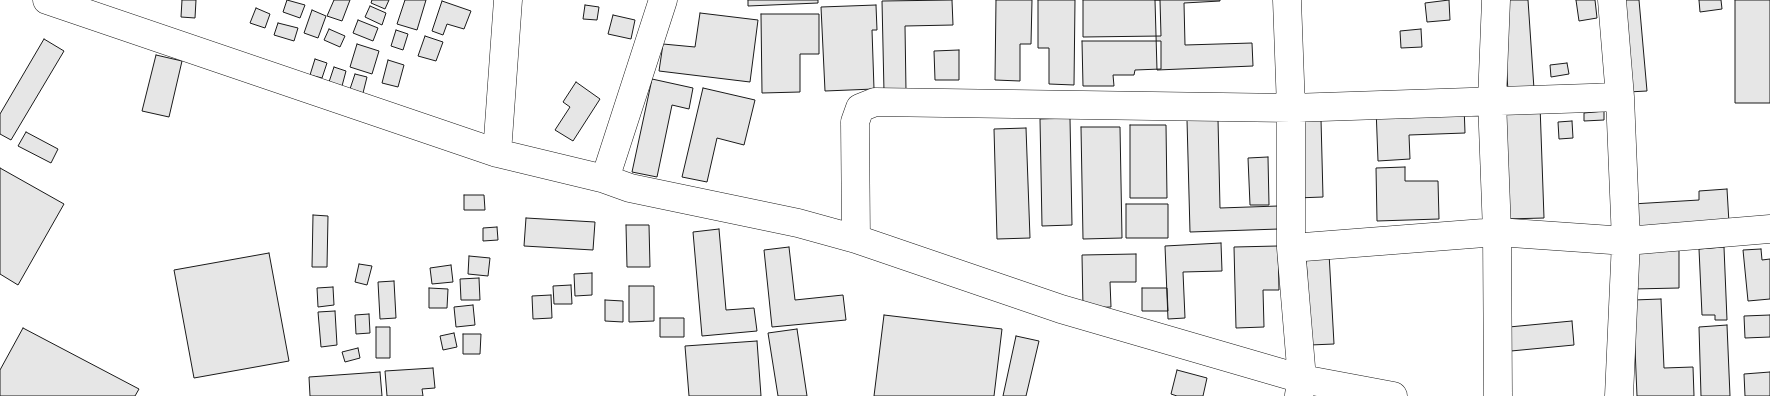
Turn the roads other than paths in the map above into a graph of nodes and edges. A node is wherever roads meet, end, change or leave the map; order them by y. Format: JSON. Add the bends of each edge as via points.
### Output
{"nodes":[{"id":1,"x":47,"y":0,"type":"edge"},
{"id":2,"x":508,"y":0,"type":"edge"},
{"id":3,"x":663,"y":0,"type":"edge"},
{"id":4,"x":1286,"y":0,"type":"edge"},
{"id":5,"x":1496,"y":0,"type":"edge"},
{"id":6,"x":1612,"y":0,"type":"edge"},
{"id":7,"x":1620,"y":97,"type":"junction"},
{"id":8,"x":1492,"y":100,"type":"junction"},
{"id":9,"x":1291,"y":108,"type":"junction"},
{"id":10,"x":498,"y":153,"type":"junction"},
{"id":11,"x":605,"y":179,"type":"junction"},
{"id":12,"x":1770,"y":229,"type":"edge"},
{"id":13,"x":1498,"y":232,"type":"junction"},
{"id":14,"x":856,"y":239,"type":"junction"},
{"id":15,"x":1626,"y":242,"type":"junction"},
{"id":16,"x":1291,"y":248,"type":"junction"},
{"id":17,"x":1300,"y":387,"type":"edge"},
{"id":18,"x":1393,"y":396,"type":"edge"},
{"id":19,"x":1498,"y":396,"type":"edge"},
{"id":20,"x":1619,"y":396,"type":"edge"}],
"edges":[{"from":1,"to":10,"type":"street"},
{"from":2,"to":10,"type":"street"},
{"from":3,"to":11,"type":"street"},
{"from":4,"to":9,"type":"street"},
{"from":5,"to":8,"type":"street"},
{"from":6,"to":7,"type":"street"},
{"from":7,"to":8,"type":"street"},
{"from":7,"to":15,"type":"street"},
{"from":8,"to":9,"type":"street"},
{"from":8,"to":13,"type":"street"},
{"from":9,"to":14,"type":"street","via":[[875,102],[860,108],[855,122]]},
{"from":9,"to":16,"type":"street"},
{"from":10,"to":11,"type":"street"},
{"from":11,"to":14,"type":"street","via":[[630,188],[798,223]]},
{"from":12,"to":15,"type":"street"},
{"from":13,"to":15,"type":"street"},
{"from":13,"to":16,"type":"street"},
{"from":13,"to":19,"type":"street"},
{"from":14,"to":17,"type":"street"},
{"from":15,"to":20,"type":"street"},
{"from":16,"to":17,"type":"street"},
{"from":17,"to":18,"type":"street"}]}
